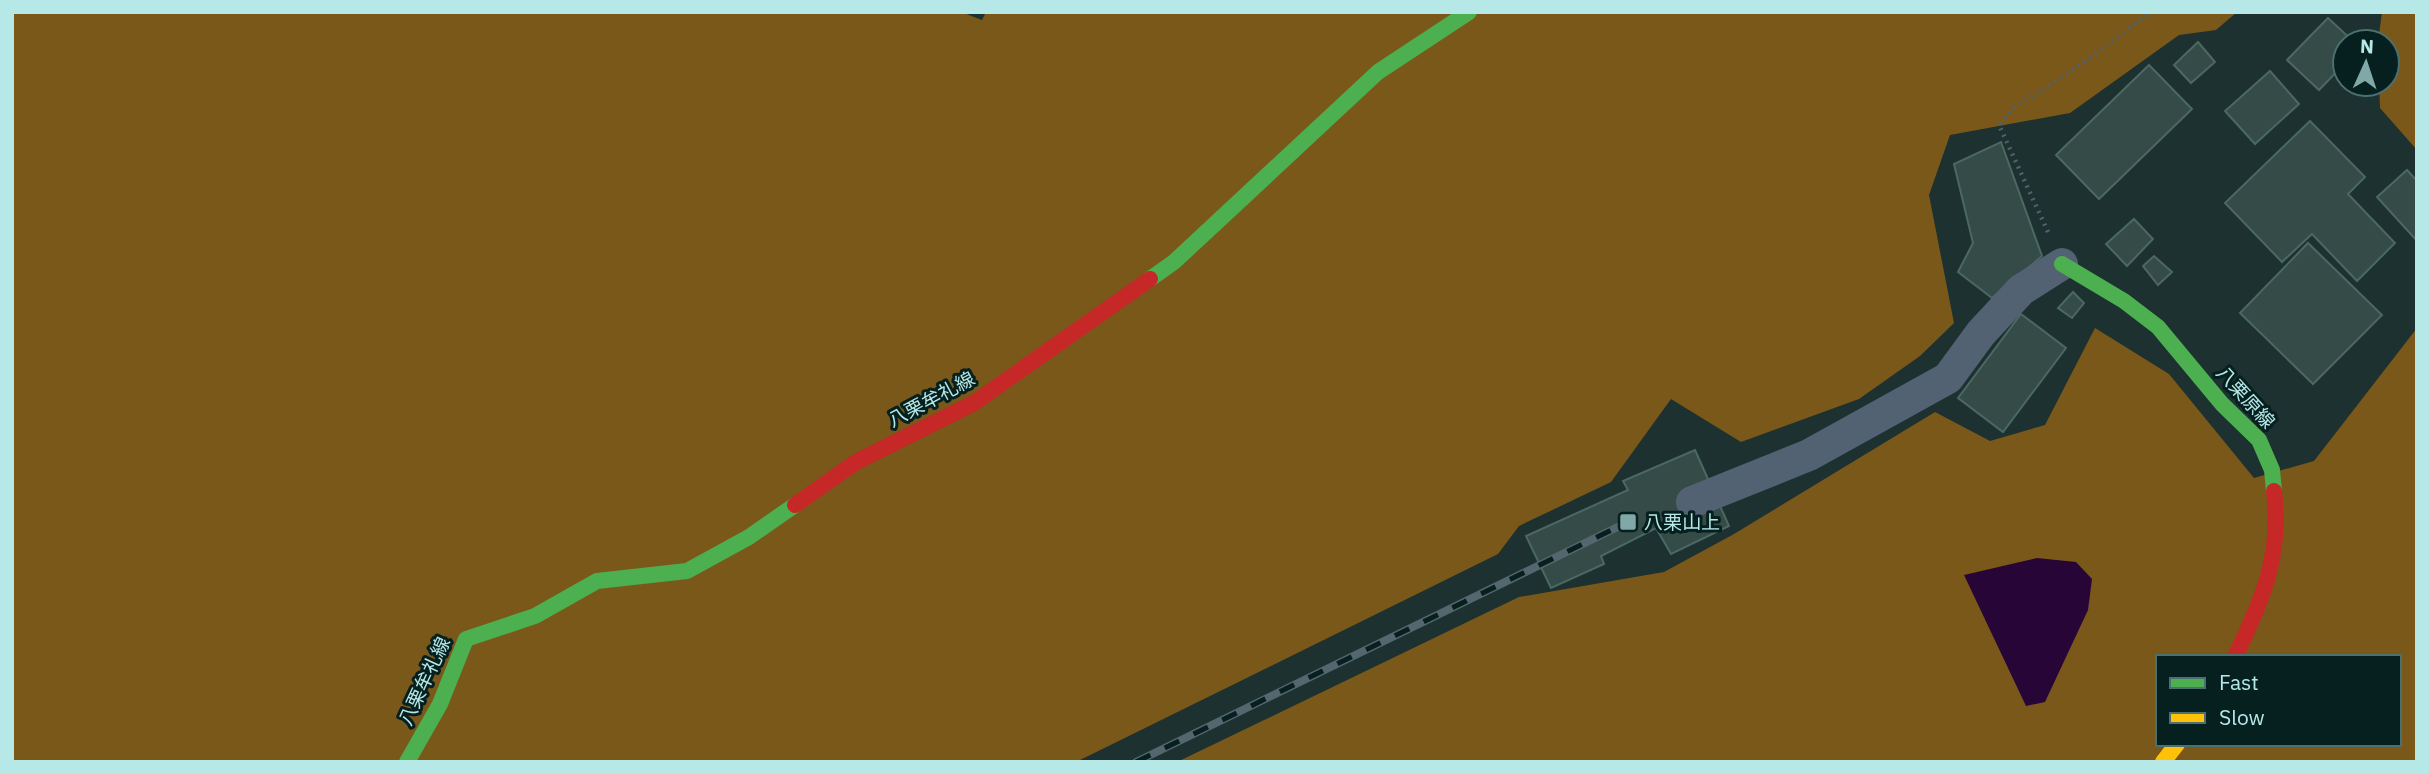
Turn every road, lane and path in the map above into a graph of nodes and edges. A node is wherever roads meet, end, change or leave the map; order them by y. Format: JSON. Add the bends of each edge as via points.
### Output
{"nodes":[{"id":1,"x":1469,"y":12,"type":"edge"},
{"id":2,"x":2151,"y":12,"type":"edge"},
{"id":3,"x":2062,"y":264,"type":"junction"},
{"id":4,"x":1692,"y":502,"type":"dead end"},
{"id":5,"x":2236,"y":655,"type":"edge"},
{"id":6,"x":2175,"y":746,"type":"edge"},
{"id":7,"x":407,"y":762,"type":"edge"},
{"id":8,"x":2163,"y":762,"type":"edge"}],
"edges":[{"from":1,"to":7,"type":"main road","name":"八栗牟礼線","via":[[1378,72],[1174,262],[974,403],[856,462],[749,537],[687,572],[597,581],[535,616],[467,639],[440,704]]},
{"from":2,"to":3,"type":"path","via":[[2013,108],[1999,125]]},
{"from":3,"to":4,"type":"street","via":[[2021,290],[1948,378],[1809,455]]},
{"from":3,"to":5,"type":"main road","name":"八栗原線","via":[[2124,300],[2158,327],[2222,404],[2259,440],[2272,470],[2275,552],[2264,594]]},
{"from":6,"to":8,"type":"main road"}]}
